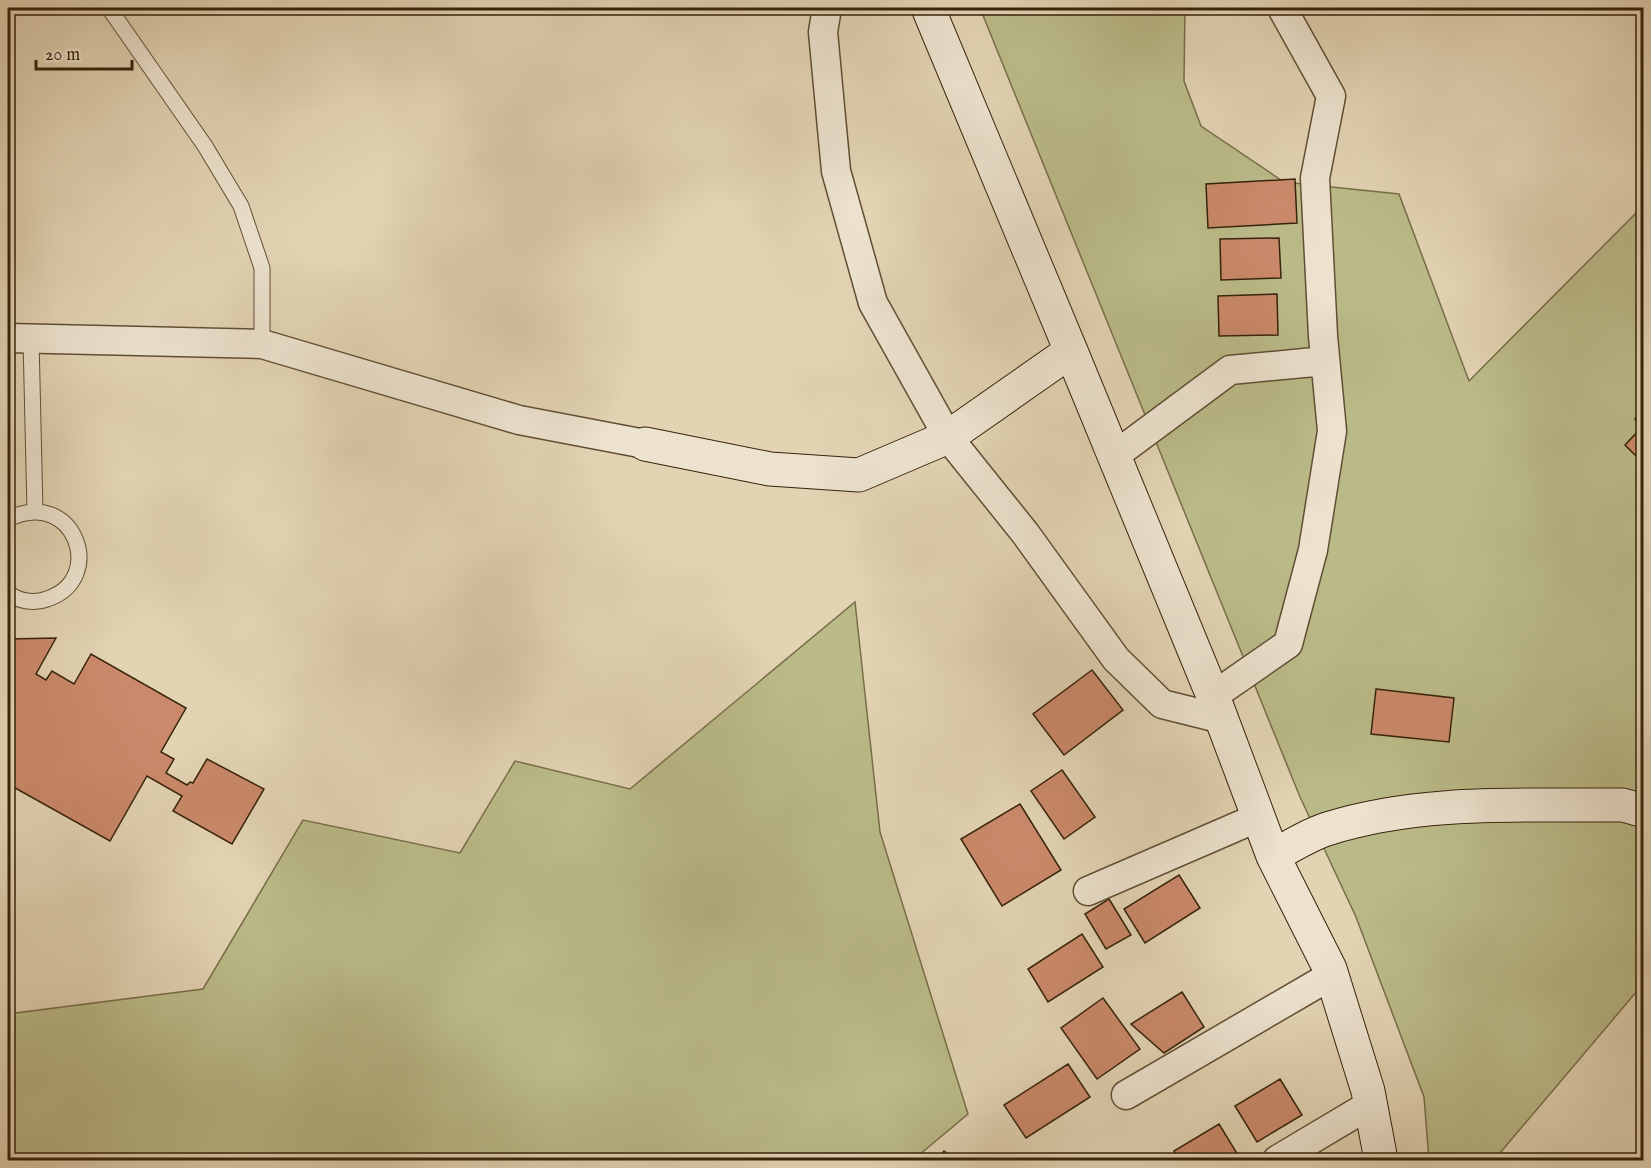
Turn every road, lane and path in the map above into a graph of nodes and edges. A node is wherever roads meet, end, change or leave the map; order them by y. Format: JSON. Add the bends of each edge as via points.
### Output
{"nodes":[{"id":1,"x":110,"y":8,"type":"edge"},
{"id":2,"x":827,"y":8,"type":"edge"},
{"id":3,"x":928,"y":8,"type":"edge"},
{"id":4,"x":1282,"y":8,"type":"edge"},
{"id":5,"x":19,"y":338,"type":"edge"},
{"id":6,"x":262,"y":344,"type":"junction"},
{"id":7,"x":1071,"y":351,"type":"junction"},
{"id":8,"x":1325,"y":361,"type":"junction"},
{"id":9,"x":948,"y":437,"type":"junction"},
{"id":10,"x":645,"y":444,"type":"joint"},
{"id":11,"x":1114,"y":456,"type":"junction"},
{"id":12,"x":35,"y":511,"type":"junction"},
{"id":13,"x":8,"y":519,"type":"edge"},
{"id":14,"x":8,"y":593,"type":"edge"},
{"id":15,"x":1217,"y":708,"type":"junction"},
{"id":16,"x":1644,"y":811,"type":"edge"},
{"id":17,"x":1259,"y":817,"type":"junction"},
{"id":18,"x":1273,"y":856,"type":"junction"},
{"id":19,"x":1088,"y":891,"type":"dead end"},
{"id":20,"x":1332,"y":975,"type":"junction"},
{"id":21,"x":1126,"y":1095,"type":"dead end"},
{"id":22,"x":1371,"y":1104,"type":"junction"},
{"id":23,"x":1277,"y":1161,"type":"edge"},
{"id":24,"x":1382,"y":1161,"type":"edge"}],
"edges":[{"from":1,"to":6,"type":"lane","via":[[205,146],[241,206],[262,268]]},
{"from":2,"to":9,"type":"street","via":[[823,32],[836,171],[873,303]]},
{"from":3,"to":7,"type":"street"},
{"from":4,"to":8,"type":"street","via":[[1331,96],[1315,178]]},
{"from":5,"to":6,"type":"street"},
{"from":5,"to":12,"type":"lane"},
{"from":6,"to":10,"type":"street","via":[[519,420]]},
{"from":7,"to":9,"type":"street"},
{"from":7,"to":11,"type":"street"},
{"from":8,"to":11,"type":"street","via":[[1230,370]]},
{"from":8,"to":15,"type":"street","via":[[1332,431],[1313,550],[1287,644]]},
{"from":9,"to":10,"type":"street","via":[[859,475],[770,469]]},
{"from":9,"to":15,"type":"street","via":[[1025,533],[1116,658],[1162,704]]},
{"from":11,"to":15,"type":"street"},
{"from":12,"to":13,"type":"lane"},
{"from":12,"to":14,"type":"lane","via":[[56,517],[72,532],[78,546],[75,575],[67,588],[41,601],[26,601]]},
{"from":15,"to":17,"type":"street"},
{"from":16,"to":18,"type":"street","via":[[1623,806],[1462,807],[1375,816],[1324,830]]},
{"from":17,"to":18,"type":"street"},
{"from":17,"to":19,"type":"street"},
{"from":18,"to":20,"type":"street"},
{"from":20,"to":21,"type":"street"},
{"from":20,"to":22,"type":"street"},
{"from":22,"to":23,"type":"street"},
{"from":22,"to":24,"type":"street"}]}
